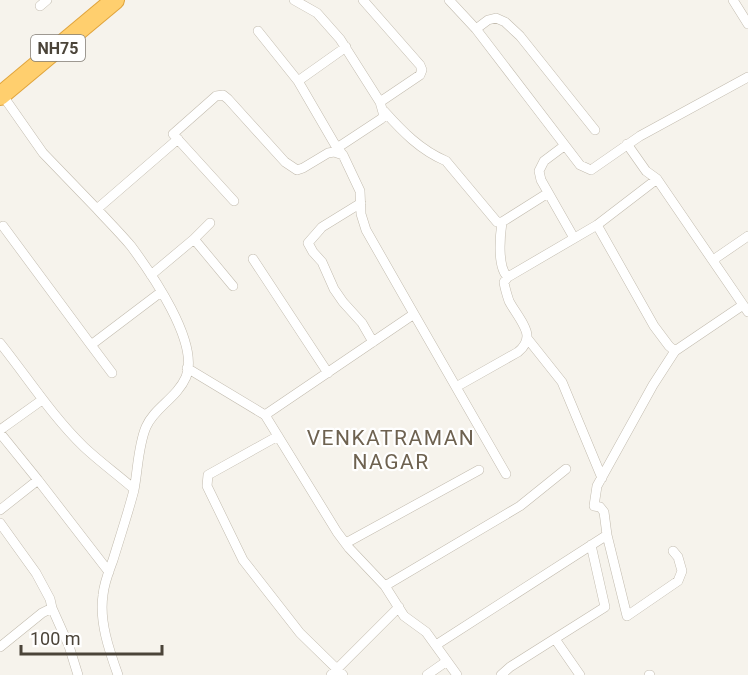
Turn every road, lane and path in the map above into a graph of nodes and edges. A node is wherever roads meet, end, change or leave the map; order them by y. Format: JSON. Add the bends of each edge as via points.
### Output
{"nodes":[{"id":1,"x":96,"y":0,"type":"edge"},
{"id":2,"x":115,"y":0,"type":"edge"},
{"id":3,"x":294,"y":0,"type":"edge"},
{"id":4,"x":363,"y":0,"type":"edge"},
{"id":5,"x":449,"y":0,"type":"edge"},
{"id":6,"x":733,"y":0,"type":"edge"},
{"id":7,"x":748,"y":24,"type":"edge"},
{"id":8,"x":476,"y":29,"type":"junction"},
{"id":9,"x":258,"y":31,"type":"dead end"},
{"id":10,"x":346,"y":46,"type":"junction"},
{"id":11,"x":748,"y":77,"type":"edge"},
{"id":12,"x":298,"y":81,"type":"junction"},
{"id":13,"x":0,"y":91,"type":"edge"},
{"id":14,"x":382,"y":106,"type":"junction"},
{"id":15,"x":595,"y":130,"type":"dead end"},
{"id":16,"x":178,"y":139,"type":"junction"},
{"id":17,"x":627,"y":144,"type":"junction"},
{"id":18,"x":564,"y":146,"type":"junction"},
{"id":19,"x":340,"y":152,"type":"junction"},
{"id":20,"x":657,"y":179,"type":"junction"},
{"id":21,"x":548,"y":193,"type":"junction"},
{"id":22,"x":234,"y":201,"type":"dead end"},
{"id":23,"x":361,"y":203,"type":"junction"},
{"id":24,"x":97,"y":209,"type":"junction"},
{"id":25,"x":502,"y":222,"type":"junction"},
{"id":26,"x":210,"y":223,"type":"dead end"},
{"id":27,"x":597,"y":225,"type":"junction"},
{"id":28,"x":3,"y":226,"type":"dead end"},
{"id":29,"x":748,"y":236,"type":"edge"},
{"id":30,"x":574,"y":238,"type":"junction"},
{"id":31,"x":194,"y":239,"type":"junction"},
{"id":32,"x":253,"y":259,"type":"dead end"},
{"id":33,"x":713,"y":260,"type":"junction"},
{"id":34,"x":151,"y":275,"type":"junction"},
{"id":35,"x":508,"y":277,"type":"junction"},
{"id":36,"x":233,"y":286,"type":"dead end"},
{"id":37,"x":161,"y":292,"type":"junction"},
{"id":38,"x":746,"y":308,"type":"edge"},
{"id":39,"x":414,"y":314,"type":"junction"},
{"id":40,"x":528,"y":338,"type":"junction"},
{"id":41,"x":373,"y":342,"type":"junction"},
{"id":42,"x":0,"y":343,"type":"edge"},
{"id":43,"x":92,"y":345,"type":"junction"},
{"id":44,"x":675,"y":351,"type":"junction"},
{"id":45,"x":188,"y":368,"type":"junction"},
{"id":46,"x":112,"y":373,"type":"dead end"},
{"id":47,"x":328,"y":373,"type":"junction"},
{"id":48,"x":456,"y":387,"type":"junction"},
{"id":49,"x":42,"y":400,"type":"junction"},
{"id":50,"x":265,"y":415,"type":"junction"},
{"id":51,"x":0,"y":432,"type":"edge"},
{"id":52,"x":278,"y":436,"type":"junction"},
{"id":53,"x":566,"y":469,"type":"dead end"},
{"id":54,"x":478,"y":470,"type":"dead end"},
{"id":55,"x":506,"y":474,"type":"dead end"},
{"id":56,"x":602,"y":478,"type":"junction"},
{"id":57,"x":38,"y":480,"type":"junction"},
{"id":58,"x":134,"y":489,"type":"junction"},
{"id":59,"x":0,"y":510,"type":"edge"},
{"id":60,"x":0,"y":523,"type":"edge"},
{"id":61,"x":607,"y":535,"type":"junction"},
{"id":62,"x":346,"y":543,"type":"junction"},
{"id":63,"x":591,"y":544,"type":"junction"},
{"id":64,"x":673,"y":551,"type":"dead end"},
{"id":65,"x":109,"y":572,"type":"junction"},
{"id":66,"x":385,"y":586,"type":"junction"},
{"id":67,"x":399,"y":607,"type":"junction"},
{"id":68,"x":52,"y":608,"type":"junction"},
{"id":69,"x":555,"y":639,"type":"junction"},
{"id":70,"x":435,"y":645,"type":"junction"},
{"id":71,"x":0,"y":648,"type":"edge"},
{"id":72,"x":447,"y":662,"type":"junction"},
{"id":73,"x":337,"y":673,"type":"edge"},
{"id":74,"x":78,"y":675,"type":"edge"},
{"id":75,"x":118,"y":675,"type":"edge"},
{"id":76,"x":427,"y":675,"type":"edge"},
{"id":77,"x":457,"y":675,"type":"edge"},
{"id":78,"x":501,"y":675,"type":"edge"},
{"id":79,"x":580,"y":675,"type":"edge"}],
"edges":[{"from":1,"to":13,"type":"highway","number":"NH75"},
{"from":2,"to":13,"type":"highway","number":"NH75"},
{"from":3,"to":10,"type":"street","via":[[317,13]]},
{"from":4,"to":14,"type":"street","via":[[422,70]]},
{"from":5,"to":8,"type":"street"},
{"from":6,"to":7,"type":"street"},
{"from":8,"to":15,"type":"street","via":[[496,18],[511,28]]},
{"from":8,"to":18,"type":"street"},
{"from":9,"to":12,"type":"street"},
{"from":10,"to":12,"type":"street"},
{"from":10,"to":14,"type":"street"},
{"from":11,"to":17,"type":"street"},
{"from":12,"to":19,"type":"street"},
{"from":13,"to":24,"type":"street","via":[[43,153]]},
{"from":14,"to":19,"type":"street","via":[[384,116]]},
{"from":14,"to":25,"type":"street","via":[[418,145],[446,161],[497,222]]},
{"from":16,"to":19,"type":"street","via":[[173,134],[216,96],[223,95],[297,170],[328,153]]},
{"from":16,"to":22,"type":"street"},
{"from":16,"to":24,"type":"street"},
{"from":17,"to":18,"type":"street","via":[[591,170],[580,165]]},
{"from":17,"to":20,"type":"street","via":[[646,171]]},
{"from":18,"to":21,"type":"street","via":[[544,161],[539,171]]},
{"from":19,"to":23,"type":"street","via":[[360,191]]},
{"from":20,"to":27,"type":"street"},
{"from":20,"to":33,"type":"street"},
{"from":21,"to":25,"type":"street"},
{"from":21,"to":30,"type":"street"},
{"from":23,"to":39,"type":"street","via":[[366,230]]},
{"from":23,"to":41,"type":"street","via":[[322,227],[308,243],[334,289]]},
{"from":24,"to":34,"type":"street"},
{"from":25,"to":35,"type":"street","via":[[502,268]]},
{"from":26,"to":31,"type":"street"},
{"from":27,"to":30,"type":"street"},
{"from":27,"to":44,"type":"street","via":[[654,326]]},
{"from":28,"to":43,"type":"street"},
{"from":29,"to":33,"type":"street"},
{"from":30,"to":35,"type":"street"},
{"from":31,"to":34,"type":"street"},
{"from":31,"to":36,"type":"street"},
{"from":32,"to":47,"type":"street"},
{"from":33,"to":38,"type":"street"},
{"from":34,"to":37,"type":"street"},
{"from":35,"to":40,"type":"street","via":[[504,282],[506,291]]},
{"from":37,"to":43,"type":"street"},
{"from":37,"to":45,"type":"street","via":[[183,335]]},
{"from":38,"to":44,"type":"street"},
{"from":39,"to":41,"type":"street"},
{"from":39,"to":48,"type":"street"},
{"from":40,"to":48,"type":"street","via":[[518,352]]},
{"from":40,"to":56,"type":"street","via":[[562,382]]},
{"from":41,"to":47,"type":"street"},
{"from":42,"to":49,"type":"street"},
{"from":43,"to":46,"type":"street"},
{"from":44,"to":56,"type":"street"},
{"from":45,"to":50,"type":"street"},
{"from":45,"to":58,"type":"street","via":[[179,388],[146,427]]},
{"from":47,"to":50,"type":"street"},
{"from":48,"to":55,"type":"street"},
{"from":49,"to":51,"type":"street"},
{"from":49,"to":58,"type":"street","via":[[84,447]]},
{"from":50,"to":52,"type":"street"},
{"from":51,"to":57,"type":"street"},
{"from":52,"to":62,"type":"street"},
{"from":52,"to":73,"type":"street","via":[[208,475],[207,486],[243,560]]},
{"from":53,"to":66,"type":"street","via":[[520,506]]},
{"from":54,"to":62,"type":"street"},
{"from":56,"to":61,"type":"street","via":[[594,506],[604,512]]},
{"from":57,"to":59,"type":"street"},
{"from":57,"to":65,"type":"street"},
{"from":58,"to":65,"type":"street"},
{"from":60,"to":68,"type":"street","via":[[36,573]]},
{"from":61,"to":63,"type":"street"},
{"from":61,"to":64,"type":"street","via":[[627,616],[678,581],[682,571]]},
{"from":62,"to":66,"type":"street"},
{"from":63,"to":69,"type":"street","via":[[605,607]]},
{"from":63,"to":70,"type":"street"},
{"from":65,"to":75,"type":"street","via":[[102,618]]},
{"from":66,"to":67,"type":"street"},
{"from":67,"to":70,"type":"street"},
{"from":67,"to":73,"type":"street"},
{"from":68,"to":71,"type":"street"},
{"from":68,"to":74,"type":"street"},
{"from":69,"to":78,"type":"street"},
{"from":69,"to":79,"type":"street"},
{"from":70,"to":72,"type":"street"},
{"from":72,"to":76,"type":"street"},
{"from":72,"to":77,"type":"street"}]}
